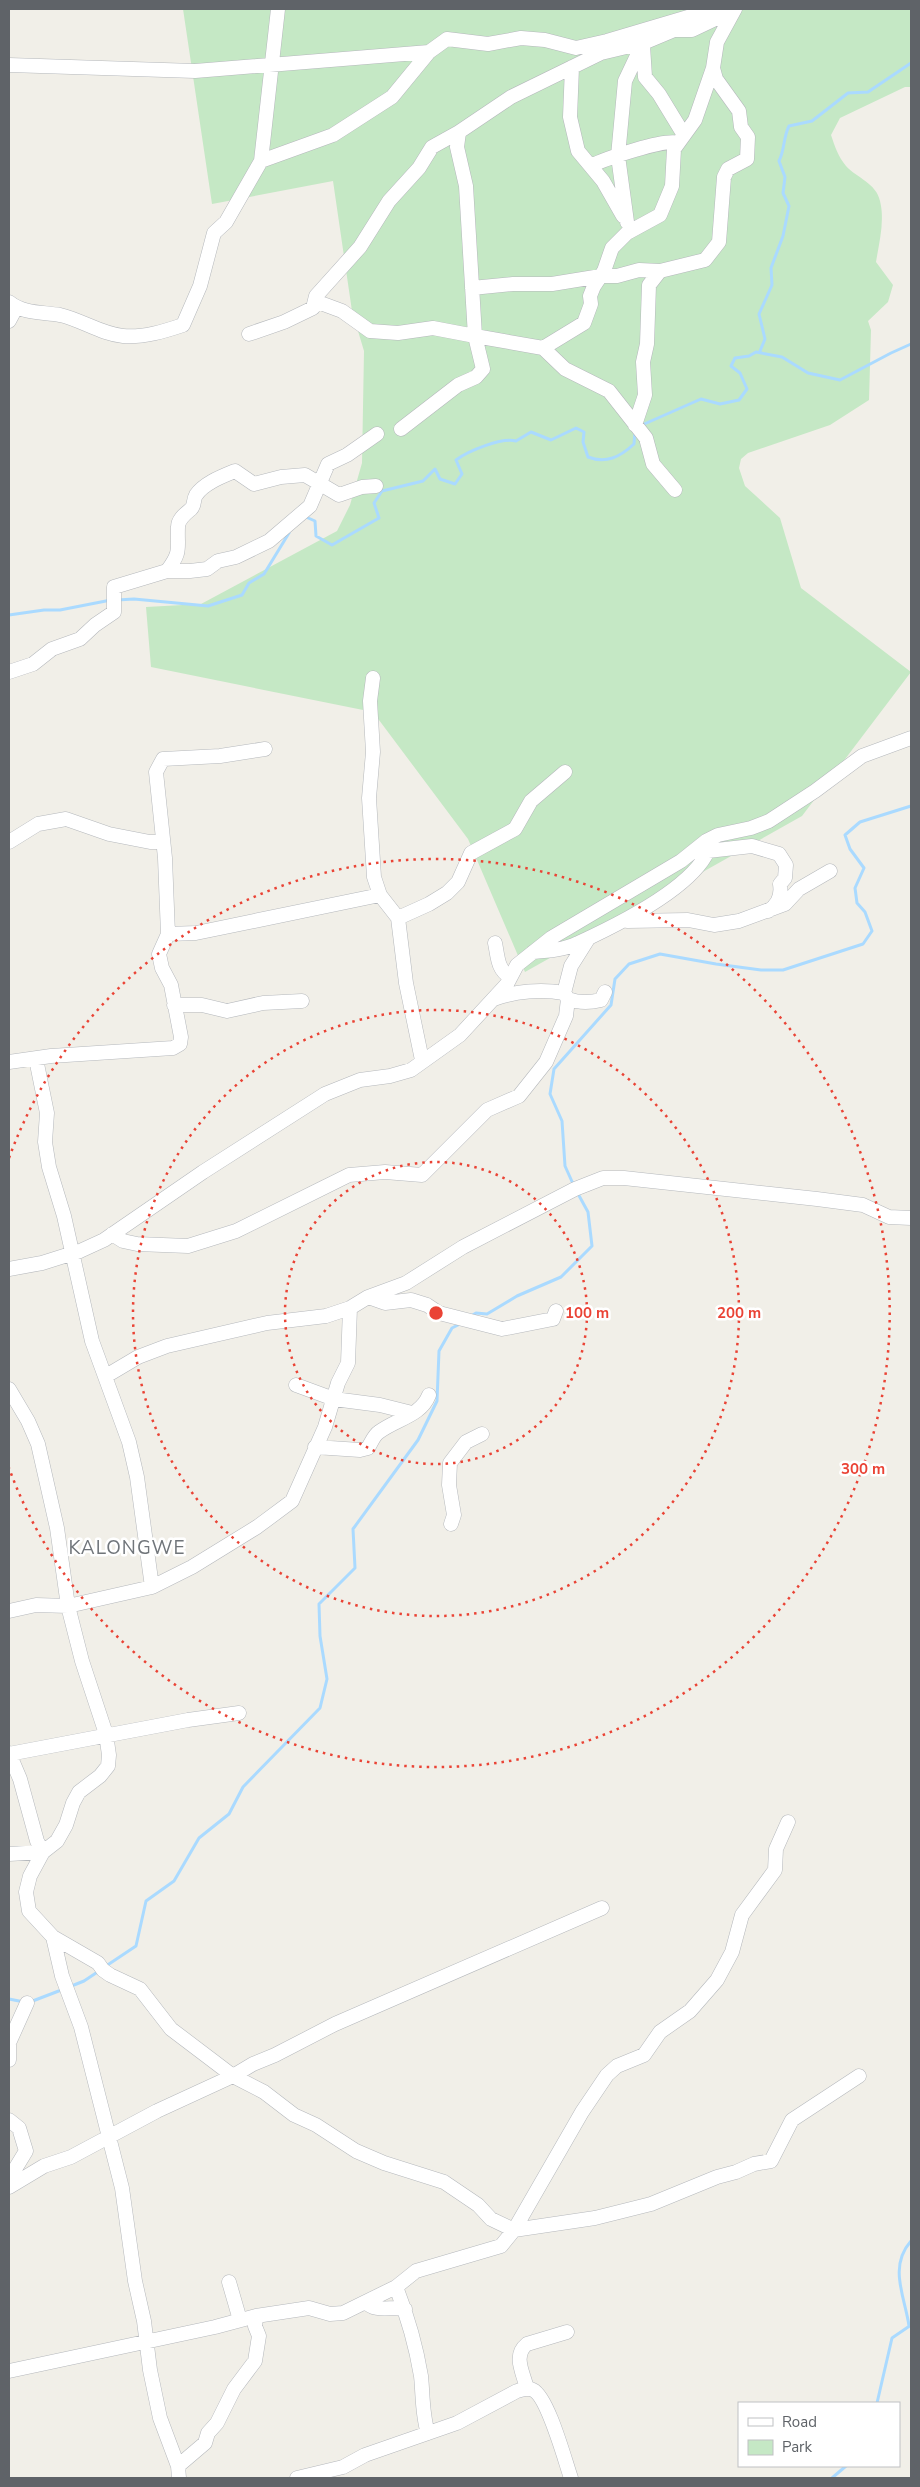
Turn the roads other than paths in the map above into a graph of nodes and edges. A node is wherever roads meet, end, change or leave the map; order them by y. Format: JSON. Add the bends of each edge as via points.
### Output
{"nodes":[{"id":1,"x":278,"y":9,"type":"edge"},
{"id":2,"x":716,"y":9,"type":"edge"},
{"id":3,"x":735,"y":10,"type":"edge"},
{"id":4,"x":642,"y":43,"type":"junction"},
{"id":5,"x":611,"y":50,"type":"junction"},
{"id":6,"x":429,"y":52,"type":"junction"},
{"id":7,"x":273,"y":64,"type":"junction"},
{"id":8,"x":9,"y":65,"type":"edge"},
{"id":9,"x":572,"y":67,"type":"junction"},
{"id":10,"x":631,"y":68,"type":"junction"},
{"id":11,"x":713,"y":68,"type":"junction"},
{"id":12,"x":645,"y":75,"type":"junction"},
{"id":13,"x":459,"y":132,"type":"junction"},
{"id":14,"x":681,"y":139,"type":"junction"},
{"id":15,"x":618,"y":156,"type":"junction"},
{"id":16,"x":261,"y":161,"type":"junction"},
{"id":17,"x":591,"y":166,"type":"junction"},
{"id":18,"x":629,"y":226,"type":"junction"},
{"id":19,"x":660,"y":271,"type":"junction"},
{"id":20,"x":600,"y":276,"type":"junction"},
{"id":21,"x":472,"y":288,"type":"junction"},
{"id":22,"x":315,"y":301,"type":"junction"},
{"id":23,"x":12,"y":305,"type":"edge"},
{"id":24,"x":9,"y":322,"type":"edge"},
{"id":25,"x":249,"y":334,"type":"dead end"},
{"id":26,"x":475,"y":336,"type":"junction"},
{"id":27,"x":543,"y":348,"type":"junction"},
{"id":28,"x":635,"y":425,"type":"junction"},
{"id":29,"x":401,"y":429,"type":"dead end"},
{"id":30,"x":377,"y":434,"type":"dead end"},
{"id":31,"x":320,"y":482,"type":"junction"},
{"id":32,"x":376,"y":486,"type":"dead end"},
{"id":33,"x":674,"y":490,"type":"dead end"},
{"id":34,"x":167,"y":570,"type":"junction"},
{"id":35,"x":9,"y":672,"type":"edge"},
{"id":36,"x":373,"y":678,"type":"dead end"},
{"id":37,"x":911,"y":738,"type":"edge"},
{"id":38,"x":265,"y":750,"type":"dead end"},
{"id":39,"x":565,"y":772,"type":"dead end"},
{"id":40,"x":751,"y":828,"type":"junction"},
{"id":41,"x":9,"y":842,"type":"edge"},
{"id":42,"x":162,"y":842,"type":"junction"},
{"id":43,"x":708,"y":852,"type":"junction"},
{"id":44,"x":681,"y":861,"type":"junction"},
{"id":45,"x":830,"y":871,"type":"dead end"},
{"id":46,"x":380,"y":895,"type":"junction"},
{"id":47,"x":768,"y":911,"type":"junction"},
{"id":48,"x":398,"y":918,"type":"junction"},
{"id":49,"x":622,"y":921,"type":"junction"},
{"id":50,"x":168,"y":934,"type":"junction"},
{"id":51,"x":590,"y":936,"type":"junction"},
{"id":52,"x":495,"y":943,"type":"dead end"},
{"id":53,"x":533,"y":952,"type":"junction"},
{"id":54,"x":510,"y":977,"type":"junction"},
{"id":55,"x":605,"y":992,"type":"dead end"},
{"id":56,"x":566,"y":996,"type":"junction"},
{"id":57,"x":494,"y":999,"type":"junction"},
{"id":58,"x":302,"y":1002,"type":"dead end"},
{"id":59,"x":174,"y":1005,"type":"junction"},
{"id":60,"x":36,"y":1058,"type":"junction"},
{"id":61,"x":422,"y":1060,"type":"junction"},
{"id":62,"x":9,"y":1062,"type":"edge"},
{"id":63,"x":911,"y":1218,"type":"edge"},
{"id":64,"x":112,"y":1234,"type":"junction"},
{"id":65,"x":72,"y":1253,"type":"junction"},
{"id":66,"x":9,"y":1269,"type":"edge"},
{"id":67,"x":368,"y":1297,"type":"junction"},
{"id":68,"x":350,"y":1308,"type":"junction"},
{"id":69,"x":556,"y":1311,"type":"dead end"},
{"id":70,"x":106,"y":1376,"type":"junction"},
{"id":71,"x":296,"y":1385,"type":"dead end"},
{"id":72,"x":9,"y":1388,"type":"edge"},
{"id":73,"x":430,"y":1395,"type":"dead end"},
{"id":74,"x":334,"y":1399,"type":"junction"},
{"id":75,"x":412,"y":1413,"type":"junction"},
{"id":76,"x":482,"y":1434,"type":"dead end"},
{"id":77,"x":315,"y":1447,"type":"junction"},
{"id":78,"x":451,"y":1524,"type":"dead end"},
{"id":79,"x":152,"y":1587,"type":"junction"},
{"id":80,"x":68,"y":1606,"type":"junction"},
{"id":81,"x":9,"y":1611,"type":"edge"},
{"id":82,"x":239,"y":1713,"type":"dead end"},
{"id":83,"x":106,"y":1734,"type":"junction"},
{"id":84,"x":9,"y":1753,"type":"edge"},
{"id":85,"x":788,"y":1822,"type":"dead end"},
{"id":86,"x":43,"y":1852,"type":"junction"},
{"id":87,"x":9,"y":1854,"type":"edge"},
{"id":88,"x":602,"y":1908,"type":"dead end"},
{"id":89,"x":53,"y":1937,"type":"junction"},
{"id":90,"x":27,"y":2003,"type":"dead end"},
{"id":91,"x":13,"y":2031,"type":"edge"},
{"id":92,"x":9,"y":2060,"type":"edge"},
{"id":93,"x":234,"y":2076,"type":"junction"},
{"id":94,"x":859,"y":2076,"type":"dead end"},
{"id":95,"x":9,"y":2120,"type":"edge"},
{"id":96,"x":108,"y":2139,"type":"junction"},
{"id":97,"x":9,"y":2179,"type":"edge"},
{"id":98,"x":9,"y":2186,"type":"edge"},
{"id":99,"x":514,"y":2230,"type":"junction"},
{"id":100,"x":229,"y":2282,"type":"dead end"},
{"id":101,"x":396,"y":2287,"type":"junction"},
{"id":102,"x":366,"y":2302,"type":"junction"},
{"id":103,"x":405,"y":2309,"type":"junction"},
{"id":104,"x":256,"y":2316,"type":"junction"},
{"id":105,"x":240,"y":2320,"type":"junction"},
{"id":106,"x":567,"y":2332,"type":"dead end"},
{"id":107,"x":146,"y":2341,"type":"junction"},
{"id":108,"x":9,"y":2371,"type":"edge"},
{"id":109,"x":527,"y":2389,"type":"junction"},
{"id":110,"x":428,"y":2433,"type":"junction"},
{"id":111,"x":179,"y":2472,"type":"edge"},
{"id":112,"x":297,"y":2478,"type":"edge"},
{"id":113,"x":571,"y":2478,"type":"edge"}],
"edges":[{"from":1,"to":7,"type":"street"},
{"from":2,"to":6,"type":"street","via":[[607,42],[576,48],[521,38],[488,44],[446,39]]},
{"from":3,"to":4,"type":"street","via":[[692,30],[674,30]]},
{"from":3,"to":11,"type":"street","via":[[717,42]]},
{"from":4,"to":5,"type":"street"},
{"from":4,"to":10,"type":"street"},
{"from":4,"to":12,"type":"street"},
{"from":5,"to":9,"type":"street"},
{"from":5,"to":10,"type":"street"},
{"from":6,"to":7,"type":"street"},
{"from":6,"to":16,"type":"street","via":[[392,97],[333,134]]},
{"from":7,"to":8,"type":"street","via":[[195,71]]},
{"from":7,"to":16,"type":"street"},
{"from":9,"to":13,"type":"street","via":[[511,97]]},
{"from":9,"to":17,"type":"street","via":[[570,117],[578,151]]},
{"from":10,"to":12,"type":"street"},
{"from":10,"to":15,"type":"street","via":[[626,81]]},
{"from":11,"to":14,"type":"street","via":[[694,120]]},
{"from":11,"to":19,"type":"street","via":[[716,79],[739,112],[741,127],[748,137],[747,159],[728,169],[724,177],[719,242],[705,260]]},
{"from":12,"to":14,"type":"street","via":[[659,94]]},
{"from":13,"to":21,"type":"street","via":[[457,147],[466,186]]},
{"from":13,"to":22,"type":"street","via":[[432,147],[419,168],[389,201],[360,247]]},
{"from":14,"to":15,"type":"street"},
{"from":14,"to":18,"type":"street","via":[[674,149],[672,186],[660,215]]},
{"from":15,"to":17,"type":"street","via":[[607,157]]},
{"from":15,"to":18,"type":"street"},
{"from":16,"to":23,"type":"street","via":[[226,222],[214,233],[200,286],[183,325],[164,332],[122,336],[72,319]]},
{"from":17,"to":18,"type":"street"},
{"from":18,"to":20,"type":"street","via":[[612,248]]},
{"from":19,"to":20,"type":"street","via":[[639,270],[617,276]]},
{"from":19,"to":28,"type":"street","via":[[648,285],[644,395]]},
{"from":20,"to":21,"type":"street","via":[[552,284]]},
{"from":20,"to":27,"type":"street","via":[[590,296],[591,304],[584,323]]},
{"from":21,"to":26,"type":"street"},
{"from":22,"to":25,"type":"street","via":[[313,308]]},
{"from":22,"to":26,"type":"street","via":[[342,311],[370,331],[398,333],[433,328]]},
{"from":23,"to":24,"type":"street"},
{"from":26,"to":27,"type":"street"},
{"from":26,"to":29,"type":"street","via":[[483,369]]},
{"from":27,"to":28,"type":"street","via":[[565,369],[609,391]]},
{"from":28,"to":33,"type":"street","via":[[646,438],[653,464]]},
{"from":30,"to":31,"type":"street","via":[[328,464]]},
{"from":31,"to":32,"type":"street","via":[[340,495]]},
{"from":31,"to":34,"type":"street","via":[[310,506],[269,541],[236,557],[218,561],[207,569]]},
{"from":31,"to":34,"type":"street","via":[[305,475],[254,484],[235,471],[221,476],[196,495],[192,508],[180,520],[176,558]]},
{"from":34,"to":35,"type":"street","via":[[114,587],[114,612],[89,633],[52,649],[33,664]]},
{"from":36,"to":46,"type":"street","via":[[369,798],[374,877]]},
{"from":37,"to":40,"type":"street","via":[[862,756],[815,791]]},
{"from":38,"to":42,"type":"street","via":[[163,760],[156,772]]},
{"from":39,"to":48,"type":"street","via":[[531,800],[515,829],[471,853],[458,882],[447,892]]},
{"from":40,"to":43,"type":"street"},
{"from":40,"to":44,"type":"street","via":[[718,835],[697,846]]},
{"from":41,"to":42,"type":"street","via":[[38,824],[66,819],[109,834]]},
{"from":42,"to":50,"type":"street"},
{"from":43,"to":44,"type":"street"},
{"from":43,"to":47,"type":"street","via":[[752,846],[779,854],[786,865],[785,878],[780,884],[776,906]]},
{"from":43,"to":49,"type":"street","via":[[696,870],[667,896]]},
{"from":44,"to":53,"type":"street"},
{"from":45,"to":47,"type":"street","via":[[798,889],[785,904]]},
{"from":46,"to":48,"type":"street"},
{"from":46,"to":50,"type":"street","via":[[196,933]]},
{"from":47,"to":49,"type":"street","via":[[714,926],[688,920]]},
{"from":48,"to":61,"type":"street","via":[[406,983]]},
{"from":49,"to":51,"type":"street"},
{"from":50,"to":59,"type":"street","via":[[159,954],[171,985]]},
{"from":51,"to":53,"type":"street","via":[[568,947]]},
{"from":51,"to":56,"type":"street","via":[[571,966]]},
{"from":52,"to":54,"type":"street","via":[[499,967]]},
{"from":53,"to":54,"type":"street","via":[[517,965]]},
{"from":54,"to":57,"type":"street"},
{"from":55,"to":56,"type":"street","via":[[601,1000],[592,1002],[576,1002]]},
{"from":56,"to":57,"type":"street","via":[[550,990],[511,993]]},
{"from":56,"to":64,"type":"street","via":[[566,1016],[546,1062],[519,1096],[487,1110],[422,1175],[385,1172],[349,1175],[236,1232],[188,1246],[137,1244]]},
{"from":57,"to":61,"type":"street","via":[[460,1035]]},
{"from":58,"to":59,"type":"street","via":[[263,1003],[227,1011],[202,1005]]},
{"from":59,"to":60,"type":"street","via":[[181,1037],[180,1044],[173,1048]]},
{"from":60,"to":62,"type":"street"},
{"from":60,"to":65,"type":"street","via":[[47,1113],[46,1149]]},
{"from":61,"to":64,"type":"street","via":[[402,1074],[360,1080],[325,1094]]},
{"from":63,"to":67,"type":"street","via":[[889,1217],[864,1205],[610,1177],[575,1189],[463,1247],[406,1283]]},
{"from":64,"to":65,"type":"street"},
{"from":65,"to":66,"type":"street"},
{"from":65,"to":70,"type":"street","via":[[92,1341]]},
{"from":67,"to":68,"type":"street"},
{"from":67,"to":69,"type":"street","via":[[385,1304],[411,1300],[439,1313],[502,1329],[553,1319]]},
{"from":68,"to":70,"type":"street","via":[[326,1316],[267,1323],[167,1346],[138,1357]]},
{"from":68,"to":74,"type":"street","via":[[348,1363]]},
{"from":70,"to":79,"type":"street","via":[[137,1477]]},
{"from":71,"to":74,"type":"street"},
{"from":72,"to":80,"type":"street","via":[[38,1444],[57,1528]]},
{"from":73,"to":75,"type":"street"},
{"from":74,"to":75,"type":"street"},
{"from":74,"to":77,"type":"street"},
{"from":75,"to":77,"type":"street","via":[[377,1433],[368,1448]]},
{"from":76,"to":78,"type":"street","via":[[466,1442],[450,1463],[450,1492],[454,1501]]},
{"from":77,"to":79,"type":"street","via":[[292,1501],[192,1567]]},
{"from":79,"to":80,"type":"street"},
{"from":80,"to":81,"type":"street","via":[[36,1605]]},
{"from":80,"to":83,"type":"street"},
{"from":82,"to":83,"type":"street"},
{"from":83,"to":84,"type":"street"},
{"from":83,"to":86,"type":"street","via":[[110,1755],[108,1766],[79,1792],[57,1841]]},
{"from":84,"to":86,"type":"street"},
{"from":85,"to":99,"type":"street","via":[[776,1849],[776,1870],[742,1916],[732,1952],[718,1980],[690,2011],[660,2032],[644,2055],[617,2066],[607,2075]]},
{"from":86,"to":87,"type":"street"},
{"from":86,"to":89,"type":"street","via":[[30,1876],[26,1892],[29,1910]]},
{"from":88,"to":93,"type":"street","via":[[397,1995]]},
{"from":89,"to":93,"type":"street","via":[[98,1963],[110,1975],[140,1989],[171,2029]]},
{"from":89,"to":96,"type":"street","via":[[62,1976],[81,2027]]},
{"from":90,"to":91,"type":"street"},
{"from":91,"to":92,"type":"street"},
{"from":93,"to":96,"type":"street","via":[[157,2111]]},
{"from":93,"to":99,"type":"street","via":[[356,2151],[444,2182],[478,2205],[491,2219]]},
{"from":94,"to":99,"type":"street","via":[[792,2120],[771,2161],[717,2177],[651,2204],[595,2218]]},
{"from":95,"to":97,"type":"street","via":[[19,2128],[26,2151]]},
{"from":96,"to":98,"type":"street","via":[[72,2157],[44,2166]]},
{"from":96,"to":107,"type":"street","via":[[122,2188]]},
{"from":99,"to":101,"type":"street","via":[[501,2246],[416,2271]]},
{"from":100,"to":105,"type":"street"},
{"from":101,"to":102,"type":"street"},
{"from":101,"to":103,"type":"street"},
{"from":102,"to":103,"type":"street","via":[[381,2309],[394,2306]]},
{"from":102,"to":104,"type":"street","via":[[343,2313],[330,2314],[309,2308]]},
{"from":103,"to":110,"type":"street","via":[[420,2373],[426,2413],[424,2422]]},
{"from":104,"to":105,"type":"street"},
{"from":104,"to":111,"type":"street","via":[[259,2336],[255,2361],[234,2389],[208,2432],[205,2443]]},
{"from":105,"to":107,"type":"street"},
{"from":106,"to":109,"type":"street","via":[[523,2347],[519,2357]]},
{"from":107,"to":108,"type":"street"},
{"from":107,"to":111,"type":"street","via":[[160,2418]]},
{"from":109,"to":110,"type":"street","via":[[457,2423]]},
{"from":109,"to":113,"type":"street","via":[[533,2389],[543,2402],[555,2427]]},
{"from":110,"to":112,"type":"street","via":[[365,2455],[343,2467]]}]}
